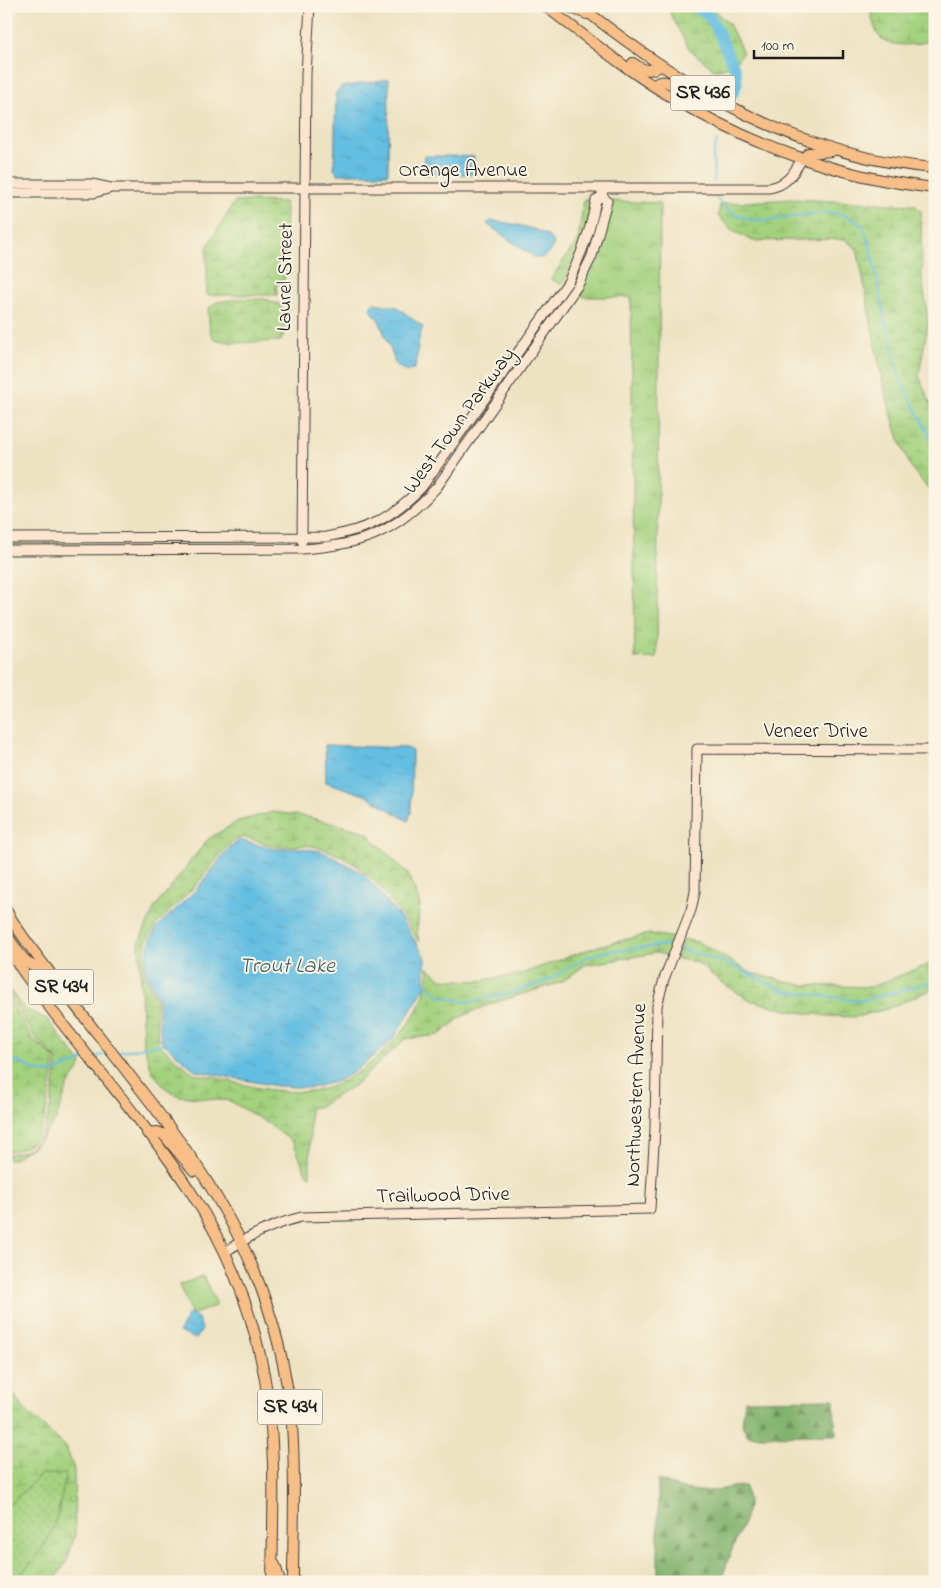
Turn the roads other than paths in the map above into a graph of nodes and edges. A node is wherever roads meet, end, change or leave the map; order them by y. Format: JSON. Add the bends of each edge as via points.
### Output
{"nodes":[{"id":1,"x":310,"y":6,"type":"edge"},
{"id":2,"x":566,"y":6,"type":"edge"},
{"id":3,"x":580,"y":6,"type":"edge"},
{"id":4,"x":548,"y":7,"type":"edge"},
{"id":5,"x":590,"y":14,"type":"junction"},
{"id":6,"x":600,"y":47,"type":"junction"},
{"id":7,"x":661,"y":66,"type":"junction"},
{"id":8,"x":654,"y":86,"type":"junction"},
{"id":9,"x":702,"y":93,"type":"junction"},
{"id":10,"x":843,"y":151,"type":"junction"},
{"id":11,"x":802,"y":159,"type":"junction"},
{"id":12,"x":935,"y":168,"type":"edge"},
{"id":13,"x":6,"y":184,"type":"edge"},
{"id":14,"x":111,"y":188,"type":"junction"},
{"id":15,"x":305,"y":188,"type":"junction"},
{"id":16,"x":935,"y":188,"type":"edge"},
{"id":17,"x":603,"y":192,"type":"junction"},
{"id":18,"x":6,"y":193,"type":"edge"},
{"id":19,"x":302,"y":537,"type":"junction"},
{"id":20,"x":6,"y":538,"type":"edge"},
{"id":21,"x":302,"y":549,"type":"junction"},
{"id":22,"x":6,"y":550,"type":"edge"},
{"id":23,"x":697,"y":749,"type":"joint"},
{"id":24,"x":935,"y":750,"type":"edge"},
{"id":25,"x":7,"y":912,"type":"edge"},
{"id":26,"x":6,"y":934,"type":"edge"},
{"id":27,"x":6,"y":947,"type":"edge"},
{"id":28,"x":46,"y":967,"type":"junction"},
{"id":29,"x":148,"y":1133,"type":"junction"},
{"id":30,"x":216,"y":1191,"type":"junction"},
{"id":31,"x":650,"y":1209,"type":"joint"},
{"id":32,"x":241,"y":1240,"type":"junction"},
{"id":33,"x":223,"y":1248,"type":"junction"},
{"id":34,"x":272,"y":1557,"type":"junction"},
{"id":35,"x":272,"y":1582,"type":"edge"},
{"id":36,"x":280,"y":1582,"type":"edge"},
{"id":37,"x":293,"y":1582,"type":"edge"}],
"edges":[{"from":1,"to":15,"type":"street","name":"Laurel Street"},
{"from":2,"to":5,"type":"main road","via":[[579,13]]},
{"from":3,"to":5,"type":"main road","number":"SR 436"},
{"from":4,"to":6,"type":"main road","number":"SR 436"},
{"from":5,"to":7,"type":"main road","number":"SR 436"},
{"from":6,"to":7,"type":"main road","via":[[612,48],[644,70]]},
{"from":6,"to":8,"type":"main road","number":"SR 436"},
{"from":7,"to":9,"type":"main road","number":"SR 436"},
{"from":8,"to":9,"type":"main road","via":[[663,81],[686,92]]},
{"from":8,"to":11,"type":"main road","number":"SR 436","via":[[758,142]]},
{"from":9,"to":10,"type":"main road","number":"SR 436","via":[[776,128]]},
{"from":10,"to":11,"type":"main road","via":[[809,153]]},
{"from":10,"to":12,"type":"main road","number":"SR 436"},
{"from":11,"to":16,"type":"main road","number":"SR 436","via":[[877,179]]},
{"from":11,"to":17,"type":"street","name":"Orange Avenue","via":[[791,177],[780,186],[769,188]]},
{"from":13,"to":14,"type":"street","name":"Orange Avenue","via":[[92,184]]},
{"from":14,"to":15,"type":"street","name":"Orange Avenue"},
{"from":14,"to":18,"type":"street","name":"Orange Avenue","via":[[94,193]]},
{"from":15,"to":17,"type":"street","name":"Orange Avenue"},
{"from":15,"to":19,"type":"street","name":"Laurel Street"},
{"from":17,"to":19,"type":"street","name":"West Town Parkway","via":[[596,200],[585,249],[568,282],[422,487],[399,510],[370,526],[352,532]]},
{"from":17,"to":21,"type":"street","name":"West Town Parkway","via":[[607,201],[601,230],[578,285],[437,487],[415,511],[386,531],[350,543]]},
{"from":19,"to":20,"type":"street","name":"West Town Parkway"},
{"from":19,"to":21,"type":"street","name":"Laurel Street"},
{"from":21,"to":22,"type":"street","name":"West Town Parkway"},
{"from":23,"to":24,"type":"street","name":"Veneer Drive"},
{"from":23,"to":31,"type":"street","name":"Northwestern Avenue","via":[[696,884],[691,910],[664,978],[657,1006]]},
{"from":25,"to":28,"type":"main road","number":"SR 434"},
{"from":26,"to":28,"type":"main road","via":[[32,967]]},
{"from":27,"to":29,"type":"main road","number":"SR 434"},
{"from":28,"to":30,"type":"main road","number":"SR 434"},
{"from":29,"to":30,"type":"main road","via":[[163,1134],[201,1180]]},
{"from":29,"to":33,"type":"main road","number":"SR 434","via":[[191,1192]]},
{"from":30,"to":32,"type":"main road","number":"SR 434"},
{"from":31,"to":32,"type":"street","name":"Trailwood Drive","via":[[314,1216],[290,1220]]},
{"from":32,"to":33,"type":"street","name":"Trailwood Drive"},
{"from":32,"to":37,"type":"main road","number":"SR 434","via":[[272,1318],[287,1391],[293,1455]]},
{"from":33,"to":34,"type":"main road","number":"SR 434","via":[[252,1323],[268,1402],[272,1454]]},
{"from":34,"to":35,"type":"main road","number":"SR 434"},
{"from":34,"to":36,"type":"main road"}]}
